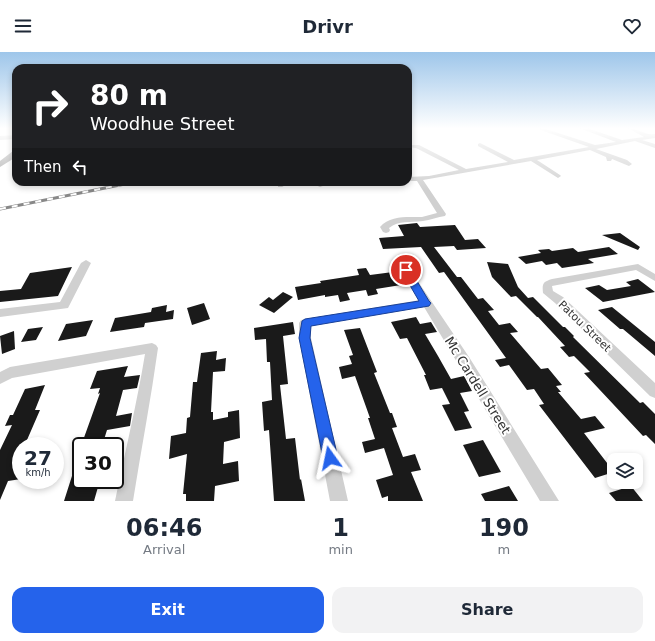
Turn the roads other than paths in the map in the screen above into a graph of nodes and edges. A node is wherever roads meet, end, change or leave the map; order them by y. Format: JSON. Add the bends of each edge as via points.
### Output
{"nodes":[{"id":1,"x":9,"y":149,"type":"edge"},
{"id":2,"x":422,"y":149,"type":"edge"},
{"id":3,"x":488,"y":149,"type":"edge"},
{"id":4,"x":588,"y":149,"type":"edge"},
{"id":5,"x":595,"y":149,"type":"edge"},
{"id":6,"x":0,"y":155,"type":"edge"},
{"id":7,"x":532,"y":159,"type":"junction"},
{"id":8,"x":4,"y":160,"type":"edge"},
{"id":9,"x":513,"y":162,"type":"junction"},
{"id":10,"x":629,"y":164,"type":"dead end"},
{"id":11,"x":0,"y":165,"type":"edge"},
{"id":12,"x":465,"y":172,"type":"junction"},
{"id":13,"x":558,"y":176,"type":"dead end"},
{"id":14,"x":412,"y":179,"type":"edge"},
{"id":15,"x":419,"y":179,"type":"junction"},
{"id":16,"x":386,"y":230,"type":"dead end"},
{"id":17,"x":86,"y":263,"type":"dead end"},
{"id":18,"x":406,"y":270,"type":"dead end"},
{"id":19,"x":655,"y":278,"type":"edge"},
{"id":20,"x":426,"y":303,"type":"junction"},
{"id":21,"x":0,"y":313,"type":"edge"},
{"id":22,"x":0,"y":378,"type":"edge"},
{"id":23,"x":655,"y":392,"type":"edge"},
{"id":24,"x":124,"y":501,"type":"edge"},
{"id":25,"x":340,"y":501,"type":"edge"},
{"id":26,"x":550,"y":501,"type":"edge"}],
"edges":[{"from":1,"to":6,"type":"main road"},
{"from":2,"to":12,"type":"street"},
{"from":3,"to":9,"type":"street"},
{"from":4,"to":7,"type":"street"},
{"from":5,"to":10,"type":"street","via":[[609,158]]},
{"from":7,"to":9,"type":"street"},
{"from":7,"to":13,"type":"street"},
{"from":8,"to":11,"type":"main road"},
{"from":9,"to":12,"type":"street"},
{"from":12,"to":15,"type":"street"},
{"from":14,"to":15,"type":"street"},
{"from":15,"to":16,"type":"street","via":[[442,214],[391,222],[384,227]]},
{"from":17,"to":21,"type":"street","via":[[64,305]]},
{"from":18,"to":20,"type":"street","name":"Mc Cardell Street"},
{"from":19,"to":23,"type":"street","name":"Patou Street","via":[[638,267],[547,284],[548,292]]},
{"from":20,"to":25,"type":"street","via":[[305,323],[305,338]]},
{"from":20,"to":26,"type":"street","name":"Mc Cardell Street"},
{"from":22,"to":24,"type":"street","via":[[10,373],[152,348]]}]}
